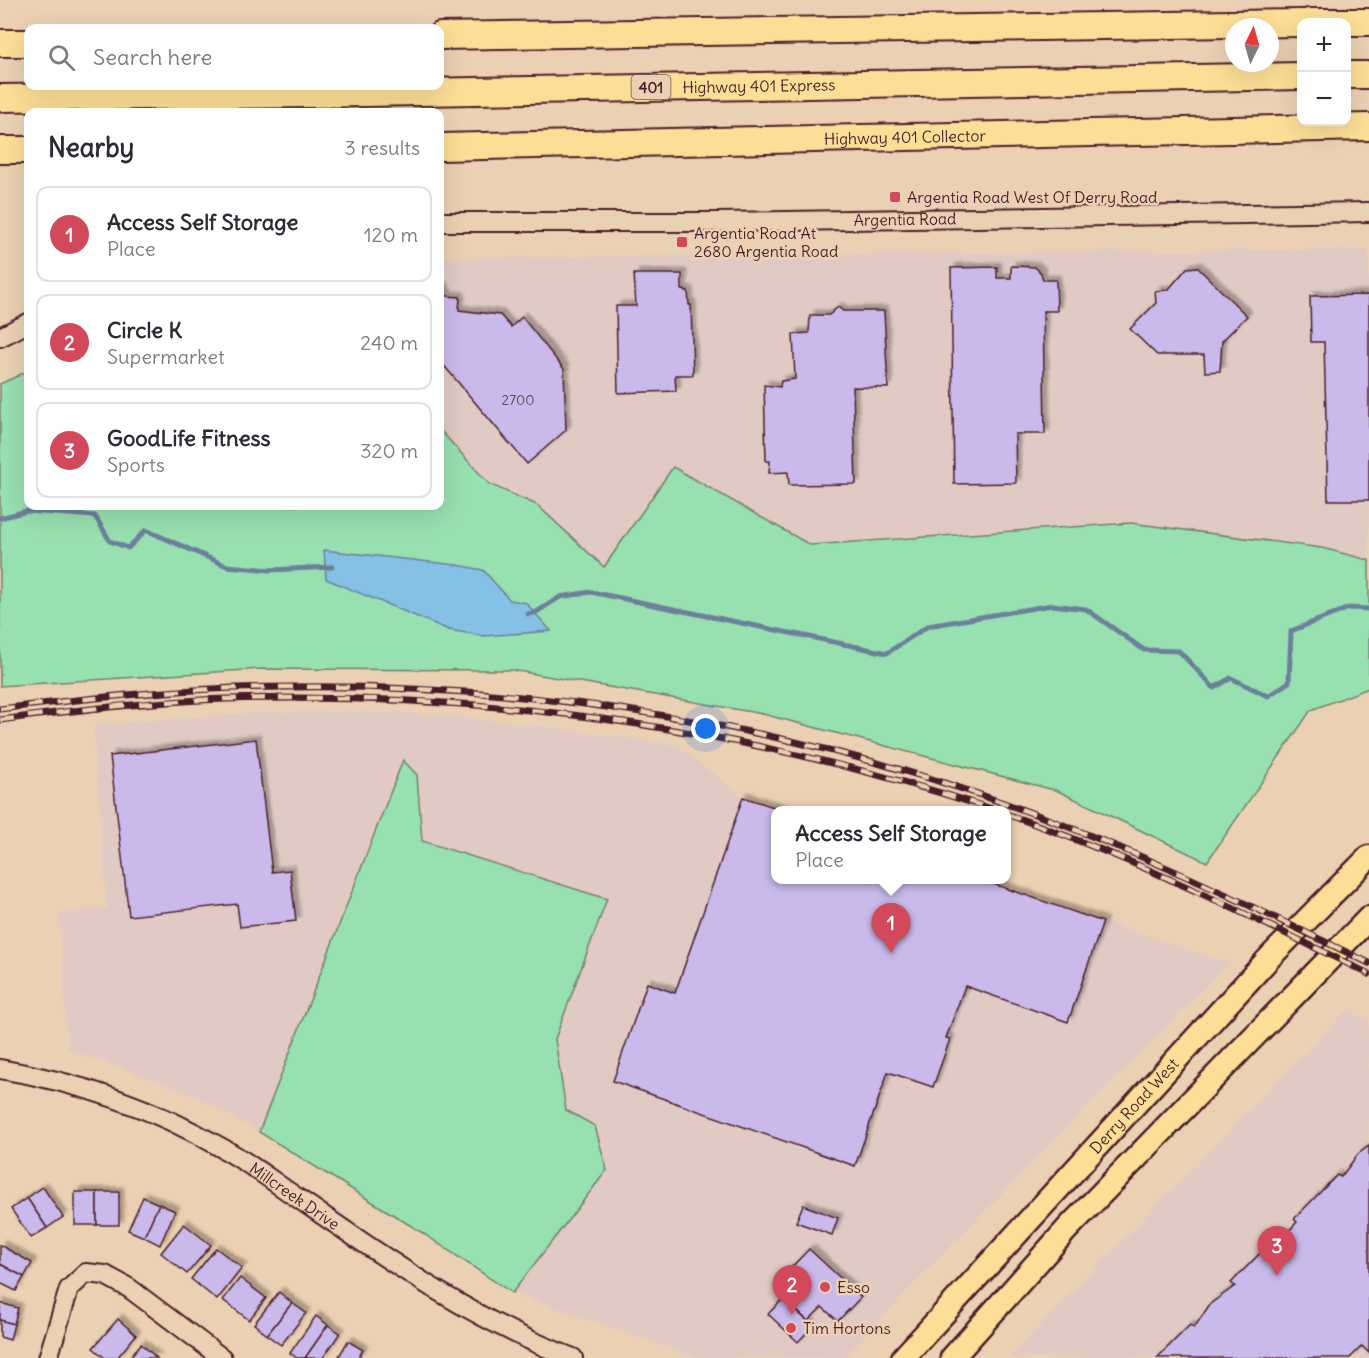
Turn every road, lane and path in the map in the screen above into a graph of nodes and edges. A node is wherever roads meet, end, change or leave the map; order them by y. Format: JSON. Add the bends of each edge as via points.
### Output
{"nodes":[{"id":1,"x":1351,"y":22,"type":"edge"},
{"id":2,"x":1369,"y":22,"type":"edge"},
{"id":3,"x":1297,"y":23,"type":"edge"},
{"id":4,"x":444,"y":36,"type":"edge"},
{"id":5,"x":0,"y":43,"type":"edge"},
{"id":6,"x":24,"y":43,"type":"edge"},
{"id":7,"x":1351,"y":75,"type":"edge"},
{"id":8,"x":1369,"y":75,"type":"edge"},
{"id":9,"x":1297,"y":76,"type":"edge"},
{"id":10,"x":0,"y":98,"type":"edge"},
{"id":11,"x":1369,"y":127,"type":"edge"},
{"id":12,"x":444,"y":147,"type":"edge"},
{"id":13,"x":0,"y":150,"type":"edge"},
{"id":14,"x":24,"y":150,"type":"edge"},
{"id":15,"x":1369,"y":212,"type":"edge"},
{"id":16,"x":444,"y":222,"type":"edge"},
{"id":17,"x":24,"y":325,"type":"edge"},
{"id":18,"x":0,"y":337,"type":"edge"},
{"id":19,"x":1369,"y":856,"type":"edge"},
{"id":20,"x":1369,"y":918,"type":"edge"},
{"id":21,"x":0,"y":1070,"type":"edge"},
{"id":22,"x":48,"y":1358,"type":"edge"},
{"id":23,"x":222,"y":1358,"type":"edge"},
{"id":24,"x":573,"y":1358,"type":"edge"},
{"id":25,"x":903,"y":1358,"type":"edge"},
{"id":26,"x":952,"y":1358,"type":"edge"}],
"edges":[{"from":1,"to":2,"type":"highway"},
{"from":3,"to":4,"type":"highway"},
{"from":5,"to":6,"type":"highway"},
{"from":7,"to":8,"type":"highway"},
{"from":9,"to":10,"type":"highway","name":"Highway 401 Express","number":"401"},
{"from":11,"to":12,"type":"highway","name":"Highway 401 Collector"},
{"from":13,"to":14,"type":"highway"},
{"from":15,"to":16,"type":"street","name":"Argentia Road"},
{"from":17,"to":18,"type":"street"},
{"from":19,"to":25,"type":"main road","name":"Derry Road West","via":[[1263,964]]},
{"from":20,"to":26,"type":"main road","via":[[1068,1228]]},
{"from":21,"to":24,"type":"street","name":"Millcreek Drive","via":[[39,1076],[110,1097],[180,1126],[223,1148],[479,1316]]},
{"from":22,"to":23,"type":"street","via":[[69,1289],[86,1273],[105,1275],[129,1287]]}]}
